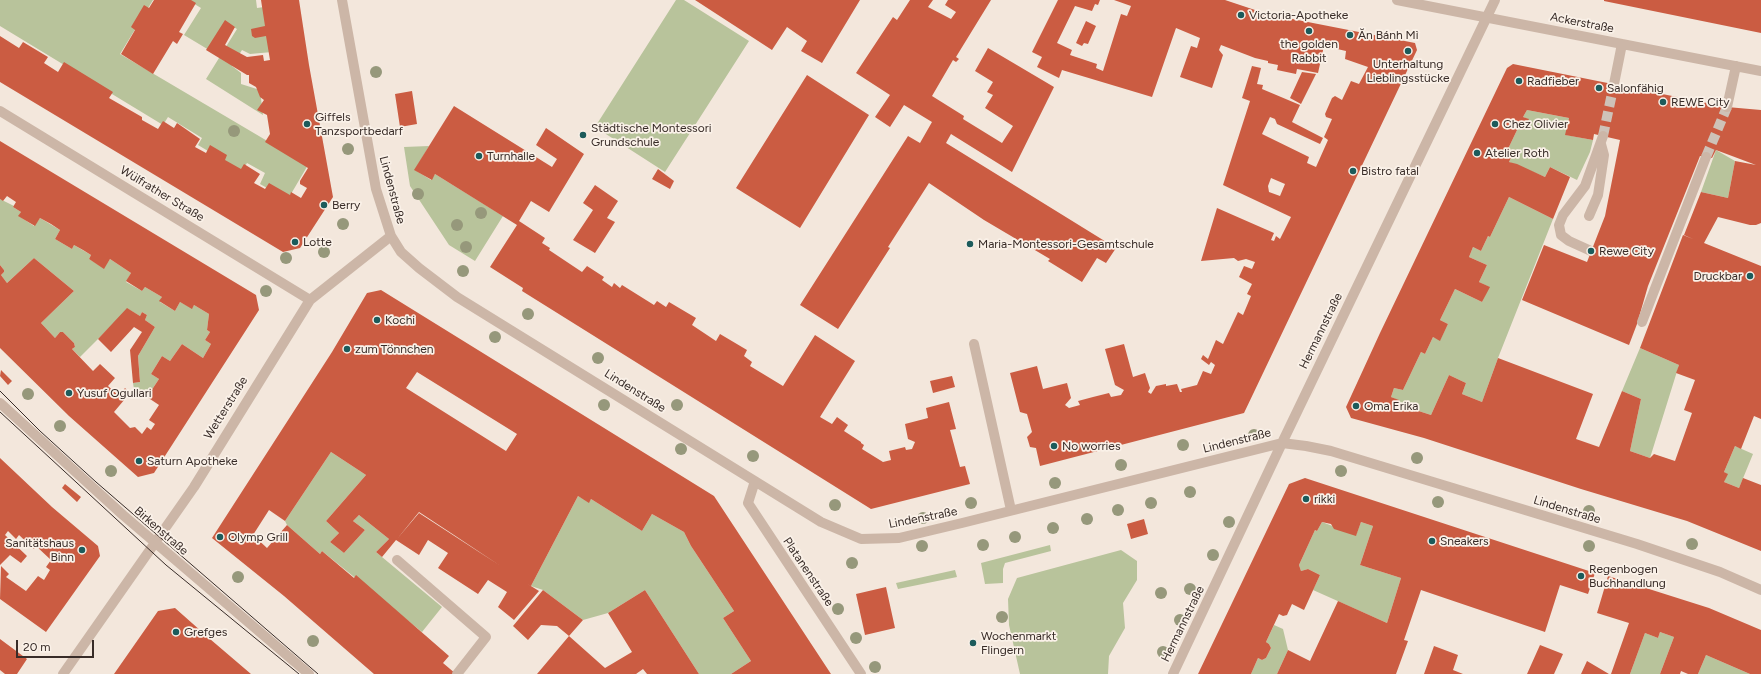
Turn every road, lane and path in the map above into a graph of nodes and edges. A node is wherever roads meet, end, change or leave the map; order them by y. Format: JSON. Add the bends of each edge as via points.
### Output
{"nodes":[{"id":1,"x":342,"y":0,"type":"edge"},
{"id":2,"x":1397,"y":0,"type":"edge"},
{"id":3,"x":1495,"y":0,"type":"edge"},
{"id":4,"x":1485,"y":18,"type":"junction"},
{"id":5,"x":1622,"y":44,"type":"junction"},
{"id":6,"x":1736,"y":66,"type":"junction"},
{"id":7,"x":1761,"y":71,"type":"edge"},
{"id":8,"x":1614,"y":84,"type":"tunnel mouth"},
{"id":9,"x":1727,"y":107,"type":"tunnel mouth"},
{"id":10,"x":0,"y":111,"type":"edge"},
{"id":11,"x":1706,"y":157,"type":"tunnel mouth"},
{"id":12,"x":1589,"y":216,"type":"dead end"},
{"id":13,"x":391,"y":236,"type":"junction"},
{"id":14,"x":1591,"y":251,"type":"dead end"},
{"id":15,"x":310,"y":300,"type":"junction"},
{"id":16,"x":1642,"y":322,"type":"dead end"},
{"id":17,"x":974,"y":344,"type":"dead end"},
{"id":18,"x":0,"y":402,"type":"edge"},
{"id":19,"x":1282,"y":443,"type":"junction"},
{"id":20,"x":755,"y":481,"type":"junction"},
{"id":21,"x":1011,"y":510,"type":"junction"},
{"id":22,"x":155,"y":543,"type":"junction"},
{"id":23,"x":397,"y":560,"type":"dead end"},
{"id":24,"x":1761,"y":590,"type":"edge"},
{"id":25,"x":63,"y":674,"type":"edge"},
{"id":26,"x":309,"y":674,"type":"edge"},
{"id":27,"x":457,"y":674,"type":"edge"},
{"id":28,"x":861,"y":674,"type":"edge"},
{"id":29,"x":1173,"y":674,"type":"edge"}],
"edges":[{"from":1,"to":13,"type":"street","name":"Lindenstraße","via":[[376,189]]},
{"from":2,"to":4,"type":"street","name":"Ackerstraße"},
{"from":3,"to":4,"type":"street","name":"Hermannstraße"},
{"from":4,"to":5,"type":"street","name":"Ackerstraße"},
{"from":4,"to":19,"type":"street","name":"Hermannstraße"},
{"from":5,"to":6,"type":"street","name":"Ackerstraße"},
{"from":5,"to":8,"type":"street"},
{"from":6,"to":7,"type":"street","name":"Ackerstraße"},
{"from":6,"to":9,"type":"street"},
{"from":10,"to":15,"type":"street","name":"Wülfrather Straße"},
{"from":11,"to":16,"type":"street"},
{"from":12,"to":14,"type":"street","via":[[1600,187],[1604,155],[1602,140],[1585,186],[1563,215],[1559,225],[1561,235]]},
{"from":13,"to":15,"type":"street","name":"Wetterstraße"},
{"from":13,"to":20,"type":"street","name":"Lindenstraße","via":[[401,252],[457,297]]},
{"from":15,"to":22,"type":"street","name":"Wetterstraße","via":[[194,487]]},
{"from":17,"to":21,"type":"street"},
{"from":18,"to":22,"type":"street","name":"Birkenstraße"},
{"from":19,"to":21,"type":"street","name":"Lindenstraße"},
{"from":19,"to":24,"type":"street","name":"Lindenstraße","via":[[1332,451],[1637,544],[1720,572]]},
{"from":19,"to":29,"type":"street","name":"Hermannstraße"},
{"from":20,"to":21,"type":"street","name":"Lindenstraße","via":[[821,522],[861,539],[899,538]]},
{"from":20,"to":28,"type":"street","name":"Platanenstraße","via":[[748,503]]},
{"from":22,"to":25,"type":"street","name":"Wetterstraße"},
{"from":22,"to":26,"type":"street","name":"Birkenstraße"},
{"from":23,"to":27,"type":"street","via":[[486,637]]}]}
